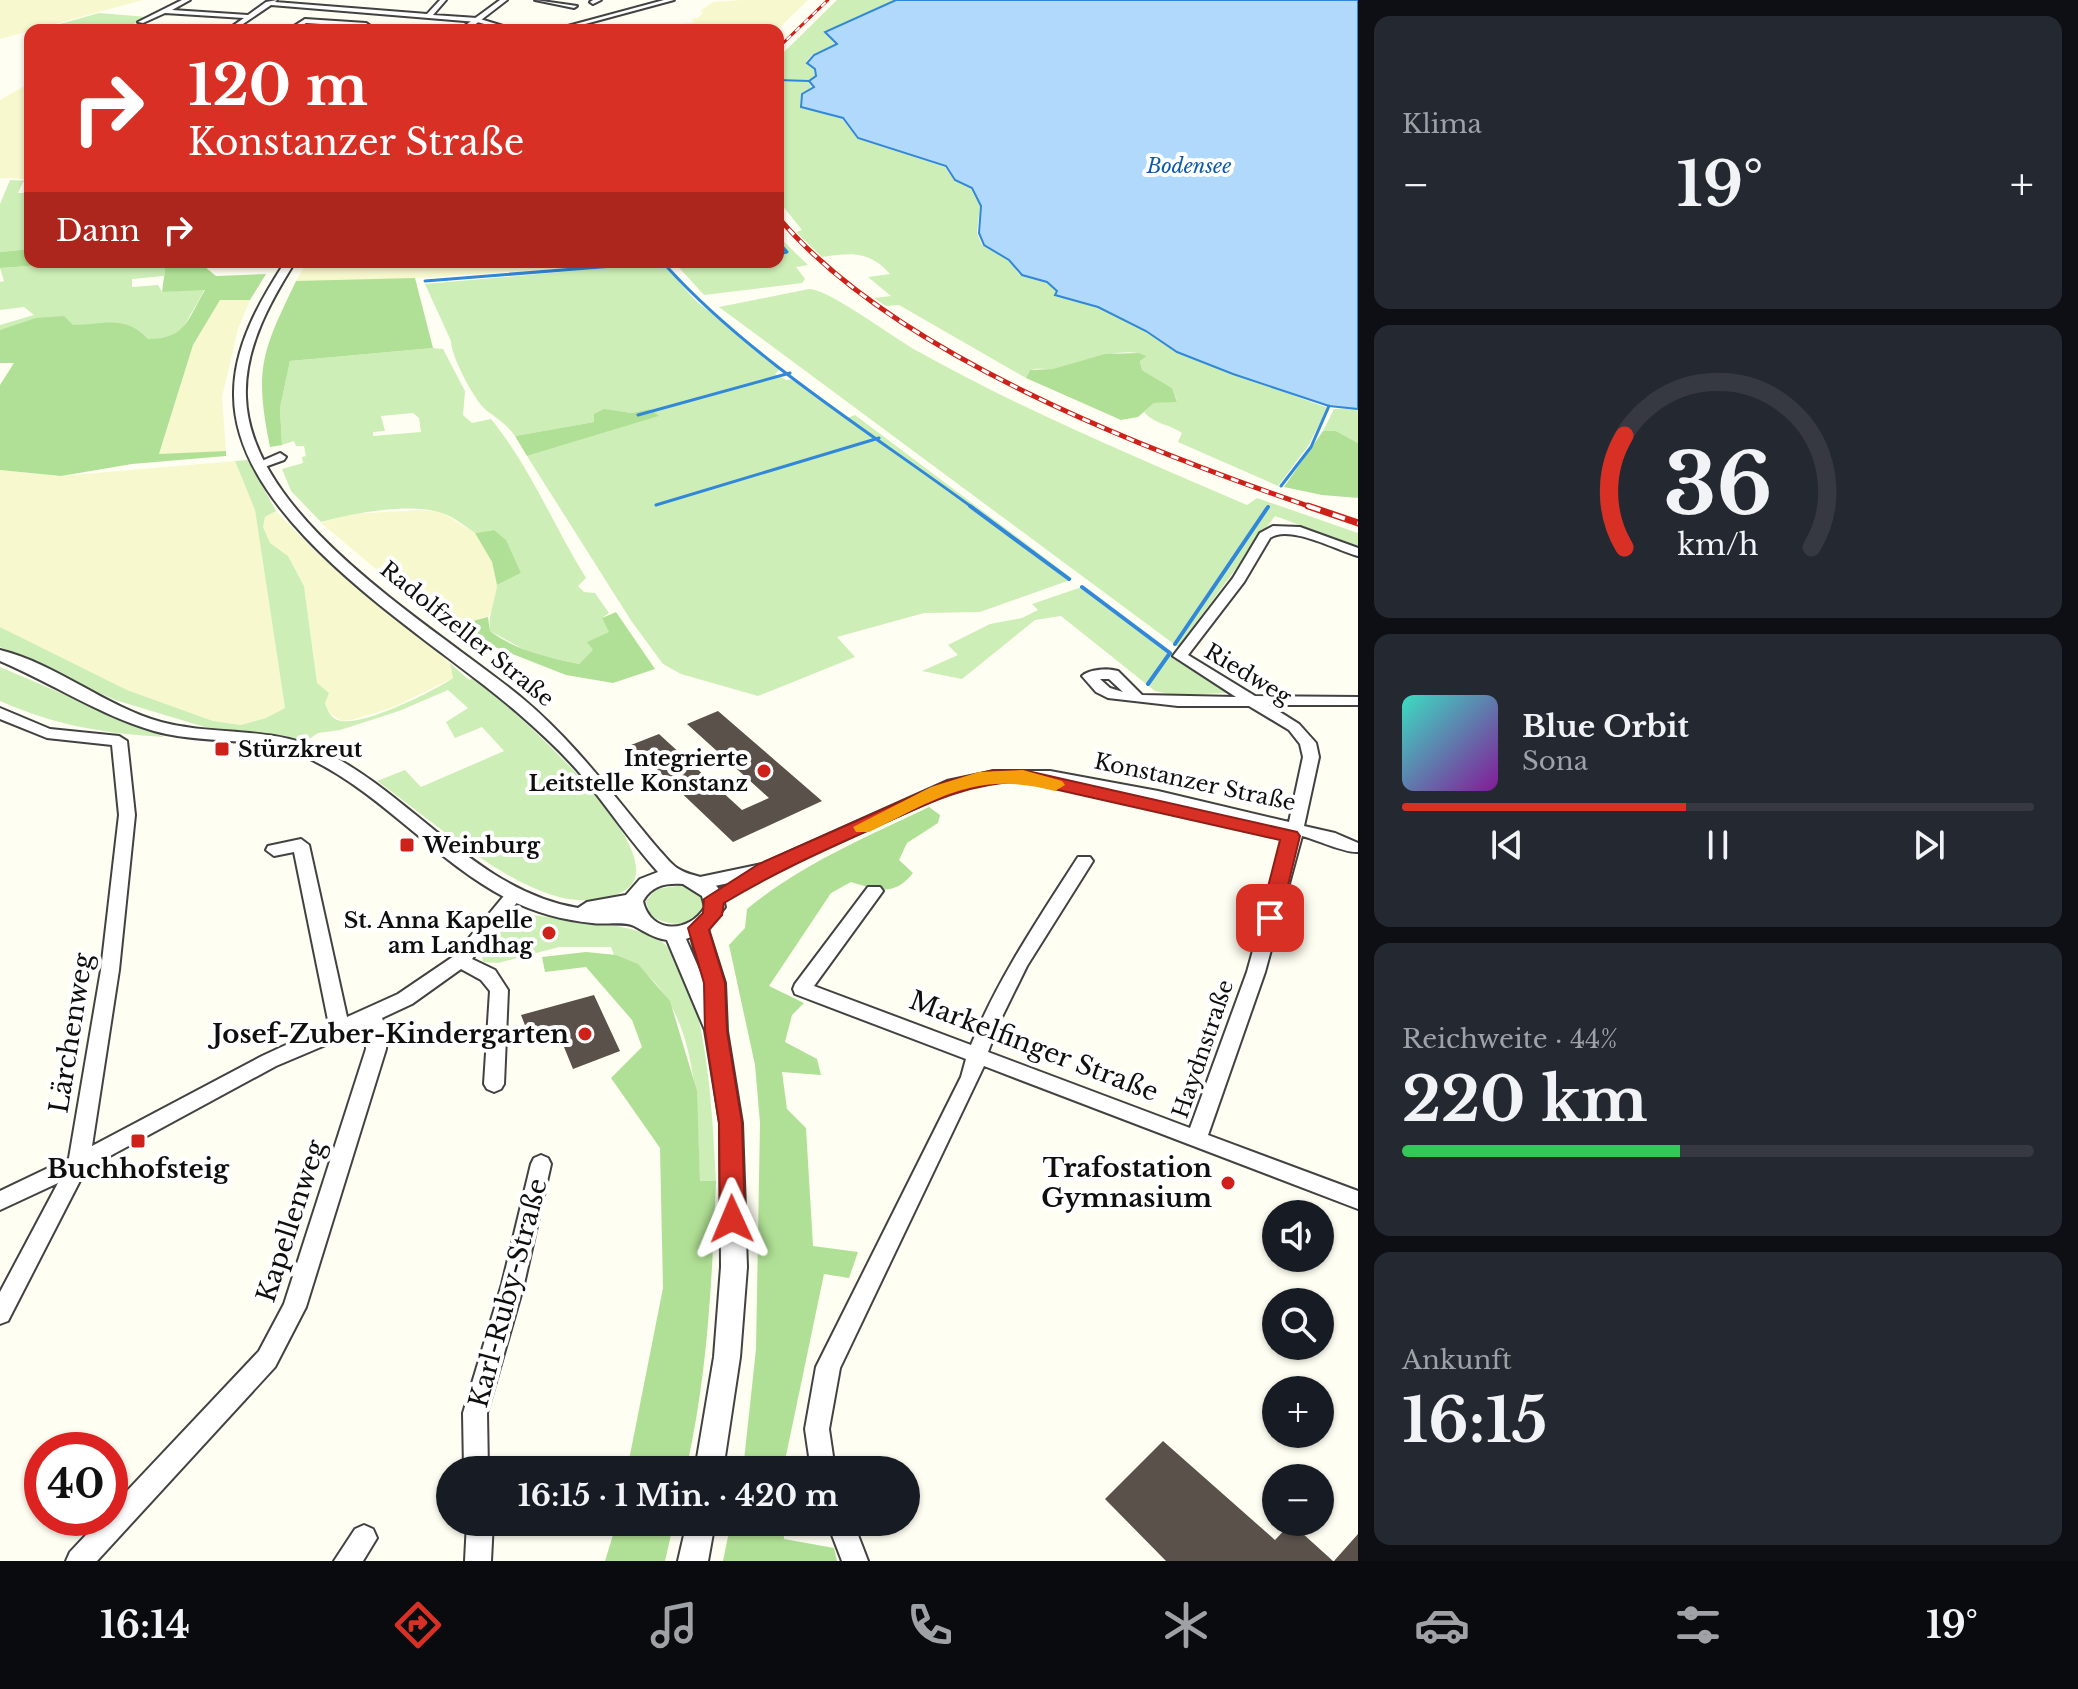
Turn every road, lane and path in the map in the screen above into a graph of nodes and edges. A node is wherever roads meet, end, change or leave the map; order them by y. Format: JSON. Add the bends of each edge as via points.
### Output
{"nodes":[{"id":1,"x":187,"y":0,"type":"edge"},
{"id":2,"x":363,"y":0,"type":"edge"},
{"id":3,"x":443,"y":0,"type":"edge"},
{"id":4,"x":504,"y":0,"type":"edge"},
{"id":5,"x":538,"y":0,"type":"edge"},
{"id":6,"x":645,"y":0,"type":"edge"},
{"id":7,"x":671,"y":0,"type":"edge"},
{"id":8,"x":271,"y":2,"type":"edge"},
{"id":9,"x":662,"y":2,"type":"junction"},
{"id":10,"x":574,"y":6,"type":"dead end"},
{"id":11,"x":350,"y":9,"type":"junction"},
{"id":12,"x":164,"y":11,"type":"junction"},
{"id":13,"x":386,"y":12,"type":"junction"},
{"id":14,"x":429,"y":15,"type":"junction"},
{"id":15,"x":246,"y":16,"type":"junction"},
{"id":16,"x":477,"y":20,"type":"junction"},
{"id":17,"x":141,"y":22,"type":"dead end"},
{"id":18,"x":237,"y":24,"type":"edge"},
{"id":19,"x":300,"y":24,"type":"edge"},
{"id":20,"x":351,"y":24,"type":"edge"},
{"id":21,"x":368,"y":24,"type":"edge"},
{"id":22,"x":471,"y":24,"type":"edge"},
{"id":23,"x":491,"y":24,"type":"edge"},
{"id":24,"x":579,"y":24,"type":"edge"},
{"id":25,"x":286,"y":268,"type":"edge"},
{"id":26,"x":280,"y":457,"type":"dead end"},
{"id":27,"x":259,"y":465,"type":"junction"},
{"id":28,"x":1358,"y":552,"type":"edge"},
{"id":29,"x":0,"y":655,"type":"edge"},
{"id":30,"x":1136,"y":697,"type":"dead end"},
{"id":31,"x":1248,"y":700,"type":"junction"},
{"id":32,"x":1358,"y":701,"type":"edge"},
{"id":33,"x":0,"y":713,"type":"edge"},
{"id":34,"x":1292,"y":832,"type":"junction"},
{"id":35,"x":641,"y":844,"type":"junction"},
{"id":36,"x":1356,"y":848,"type":"edge"},
{"id":37,"x":274,"y":850,"type":"dead end"},
{"id":38,"x":1084,"y":861,"type":"dead end"},
{"id":39,"x":766,"y":869,"type":"junction"},
{"id":40,"x":673,"y":876,"type":"junction"},
{"id":41,"x":650,"y":881,"type":"junction"},
{"id":42,"x":700,"y":883,"type":"junction"},
{"id":43,"x":874,"y":891,"type":"dead end"},
{"id":44,"x":514,"y":895,"type":"junction"},
{"id":45,"x":714,"y":899,"type":"junction"},
{"id":46,"x":635,"y":910,"type":"junction"},
{"id":47,"x":698,"y":928,"type":"junction"},
{"id":48,"x":674,"y":934,"type":"junction"},
{"id":49,"x":460,"y":961,"type":"junction"},
{"id":50,"x":372,"y":1017,"type":"junction"},
{"id":51,"x":340,"y":1031,"type":"junction"},
{"id":52,"x":716,"y":1031,"type":"junction"},
{"id":53,"x":976,"y":1054,"type":"junction"},
{"id":54,"x":494,"y":1084,"type":"dead end"},
{"id":55,"x":1197,"y":1138,"type":"junction"},
{"id":56,"x":79,"y":1163,"type":"junction"},
{"id":57,"x":541,"y":1164,"type":"dead end"},
{"id":58,"x":1358,"y":1200,"type":"edge"},
{"id":59,"x":0,"y":1201,"type":"edge"},
{"id":60,"x":0,"y":1314,"type":"edge"},
{"id":61,"x":476,"y":1456,"type":"edge"},
{"id":62,"x":711,"y":1456,"type":"edge"},
{"id":63,"x":821,"y":1456,"type":"edge"},
{"id":64,"x":479,"y":1536,"type":"edge"},
{"id":65,"x":698,"y":1536,"type":"edge"},
{"id":66,"x":845,"y":1536,"type":"edge"},
{"id":67,"x":364,"y":1538,"type":"dead end"},
{"id":68,"x":79,"y":1561,"type":"edge"},
{"id":69,"x":347,"y":1561,"type":"edge"},
{"id":70,"x":478,"y":1561,"type":"edge"},
{"id":71,"x":693,"y":1561,"type":"edge"},
{"id":72,"x":855,"y":1561,"type":"edge"}],
"edges":[{"from":1,"to":12,"type":"street"},
{"from":2,"to":11,"type":"street"},
{"from":3,"to":14,"type":"street"},
{"from":4,"to":16,"type":"street"},
{"from":5,"to":10,"type":"street"},
{"from":6,"to":9,"type":"street"},
{"from":7,"to":9,"type":"street"},
{"from":8,"to":11,"type":"street"},
{"from":8,"to":15,"type":"street"},
{"from":9,"to":24,"type":"street"},
{"from":11,"to":13,"type":"street"},
{"from":12,"to":15,"type":"street"},
{"from":12,"to":17,"type":"street"},
{"from":13,"to":14,"type":"street"},
{"from":13,"to":21,"type":"street"},
{"from":14,"to":16,"type":"street"},
{"from":15,"to":18,"type":"street"},
{"from":16,"to":22,"type":"street"},
{"from":16,"to":23,"type":"street"},
{"from":19,"to":20,"type":"street"},
{"from":25,"to":27,"type":"street","name":"Radolfzeller Straße","via":[[245,358],[241,382],[241,414]]},
{"from":26,"to":27,"type":"street"},
{"from":27,"to":35,"type":"street","name":"Radolfzeller Straße","via":[[280,500],[317,540],[517,703],[578,760]]},
{"from":28,"to":31,"type":"street","name":"Riedweg","via":[[1281,529],[1265,536],[1180,656]]},
{"from":29,"to":44,"type":"street","via":[[159,727],[290,746],[317,755]]},
{"from":30,"to":31,"type":"street"},
{"from":31,"to":32,"type":"street"},
{"from":31,"to":34,"type":"street","name":"Riedweg","via":[[1294,727],[1308,743],[1311,757]]},
{"from":33,"to":56,"type":"street","name":"Lärchenweg","via":[[47,733],[119,741],[127,815],[110,970]]},
{"from":34,"to":36,"type":"street","name":"Konstanzer Straße"},
{"from":34,"to":39,"type":"street","name":"Konstanzer Straße","via":[[1023,776],[994,776],[953,785]]},
{"from":34,"to":55,"type":"street","name":"Haydnstraße","via":[[1256,972]]},
{"from":35,"to":40,"type":"street","name":"Radolfzeller Straße"},
{"from":35,"to":41,"type":"street"},
{"from":37,"to":51,"type":"street","via":[[301,845]]},
{"from":38,"to":53,"type":"street","via":[[1055,904]]},
{"from":39,"to":42,"type":"street","name":"Konstanzer Straße"},
{"from":39,"to":45,"type":"street","name":"Konstanzer Straße"},
{"from":40,"to":41,"type":"street"},
{"from":40,"to":42,"type":"street"},
{"from":41,"to":46,"type":"street"},
{"from":42,"to":45,"type":"street"},
{"from":43,"to":53,"type":"street","name":"Markelfinger Straße","via":[[802,989]]},
{"from":44,"to":46,"type":"street","via":[[573,912]]},
{"from":44,"to":49,"type":"street"},
{"from":45,"to":47,"type":"street","via":[[712,915]]},
{"from":46,"to":48,"type":"street","via":[[653,930]]},
{"from":47,"to":48,"type":"street"},
{"from":47,"to":52,"type":"street","via":[[715,983]]},
{"from":48,"to":52,"type":"street"},
{"from":49,"to":50,"type":"street"},
{"from":49,"to":54,"type":"street","via":[[488,975],[499,990]]},
{"from":50,"to":51,"type":"street"},
{"from":50,"to":68,"type":"street","name":"Kapellenweg","via":[[376,1049],[295,1307],[267,1359]]},
{"from":51,"to":56,"type":"street","via":[[269,1061]]},
{"from":52,"to":62,"type":"street","via":[[731,1123],[734,1267]]},
{"from":53,"to":55,"type":"street","name":"Markelfinger Straße"},
{"from":53,"to":63,"type":"street","via":[[971,1077],[828,1367],[817,1429]]},
{"from":55,"to":58,"type":"street","name":"Markelfinger Straße"},
{"from":56,"to":59,"type":"street"},
{"from":56,"to":60,"type":"street","name":"Lärchenweg"},
{"from":57,"to":61,"type":"street","name":"Karl-Ruby-Straße","via":[[475,1413]]},
{"from":64,"to":70,"type":"street"},
{"from":65,"to":71,"type":"street"},
{"from":66,"to":72,"type":"street"},
{"from":67,"to":69,"type":"street"}]}
